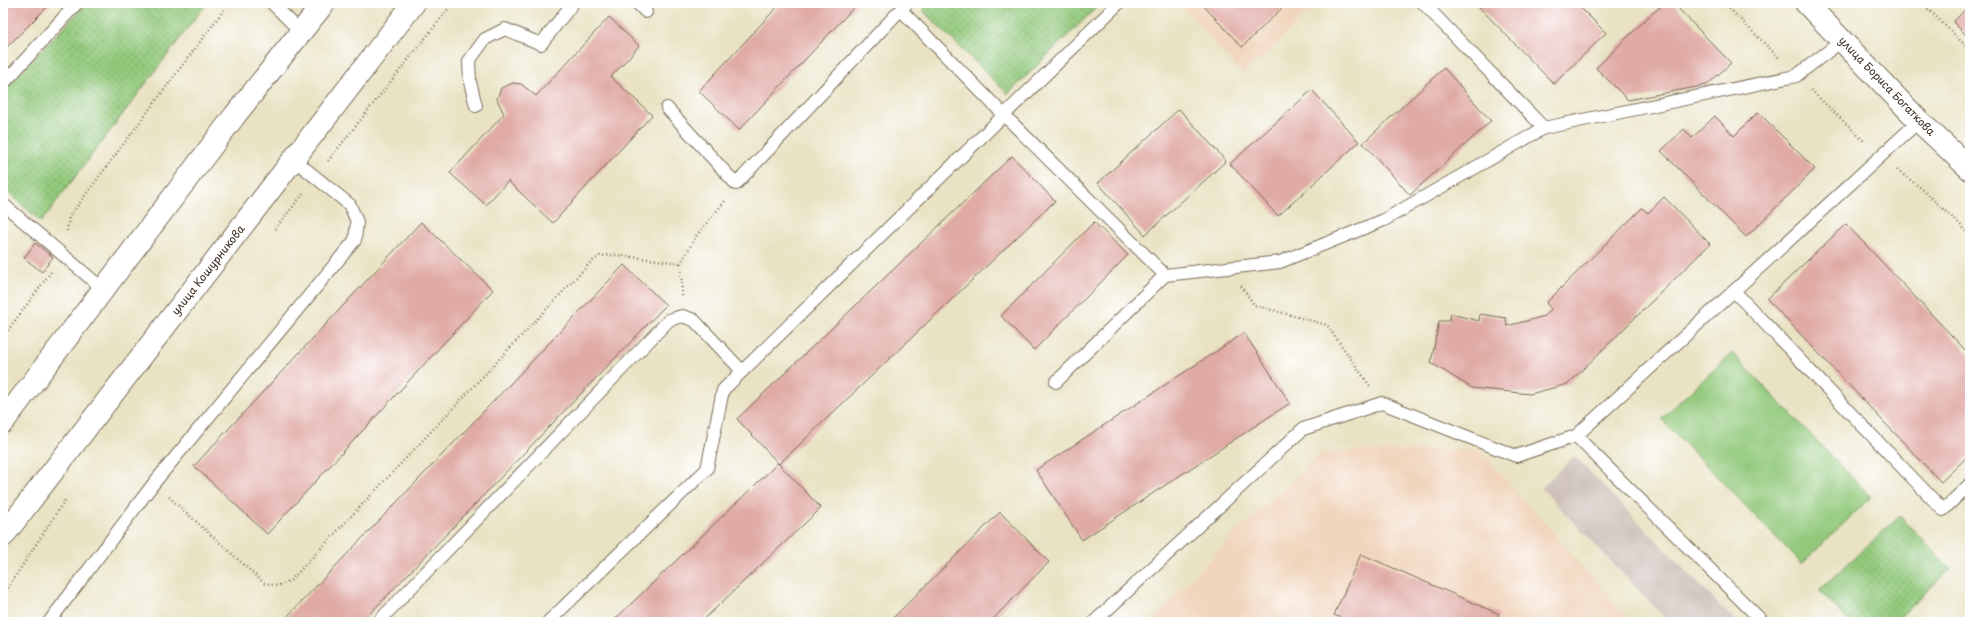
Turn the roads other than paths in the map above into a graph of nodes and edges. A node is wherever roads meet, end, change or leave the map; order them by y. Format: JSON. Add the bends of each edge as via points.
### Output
{"nodes":[{"id":1,"x":77,"y":3,"type":"edge"},
{"id":2,"x":272,"y":3,"type":"edge"},
{"id":3,"x":324,"y":3,"type":"edge"},
{"id":4,"x":414,"y":3,"type":"edge"},
{"id":5,"x":573,"y":3,"type":"edge"},
{"id":6,"x":1119,"y":3,"type":"edge"},
{"id":7,"x":1423,"y":3,"type":"edge"},
{"id":8,"x":1806,"y":3,"type":"edge"},
{"id":9,"x":904,"y":6,"type":"edge"},
{"id":10,"x":301,"y":32,"type":"junction"},
{"id":11,"x":1843,"y":40,"type":"junction"},
{"id":12,"x":3,"y":84,"type":"edge"},
{"id":13,"x":476,"y":106,"type":"dead end"},
{"id":14,"x":667,"y":108,"type":"dead end"},
{"id":15,"x":1004,"y":115,"type":"junction"},
{"id":16,"x":1919,"y":120,"type":"junction"},
{"id":17,"x":1544,"y":128,"type":"junction"},
{"id":18,"x":293,"y":159,"type":"junction"},
{"id":19,"x":1970,"y":169,"type":"edge"},
{"id":20,"x":3,"y":204,"type":"edge"},
{"id":21,"x":1165,"y":275,"type":"junction"},
{"id":22,"x":104,"y":289,"type":"junction"},
{"id":23,"x":1734,"y":291,"type":"junction"},
{"id":24,"x":742,"y":370,"type":"junction"},
{"id":25,"x":1056,"y":382,"type":"dead end"},
{"id":26,"x":3,"y":422,"type":"edge"},
{"id":27,"x":1576,"y":436,"type":"junction"},
{"id":28,"x":1970,"y":484,"type":"edge"},
{"id":29,"x":3,"y":536,"type":"edge"},
{"id":30,"x":49,"y":622,"type":"edge"},
{"id":31,"x":378,"y":622,"type":"edge"},
{"id":32,"x":548,"y":622,"type":"edge"},
{"id":33,"x":1094,"y":622,"type":"edge"},
{"id":34,"x":1763,"y":622,"type":"edge"}],
"edges":[{"from":1,"to":12,"type":"lane"},
{"from":2,"to":10,"type":"lane"},
{"from":3,"to":10,"type":"main road"},
{"from":4,"to":18,"type":"main road","name":"улица Кошурникова"},
{"from":5,"to":13,"type":"lane","via":[[541,44],[505,29],[485,39],[469,61],[470,82]]},
{"from":6,"to":15,"type":"lane"},
{"from":7,"to":17,"type":"lane"},
{"from":8,"to":11,"type":"main road","name":"улица Бориса Богаткова"},
{"from":9,"to":14,"type":"lane","via":[[736,184]]},
{"from":9,"to":15,"type":"lane"},
{"from":10,"to":22,"type":"main road"},
{"from":11,"to":16,"type":"main road","name":"улица Бориса Богаткова"},
{"from":11,"to":17,"type":"lane","via":[[1796,76]]},
{"from":15,"to":21,"type":"lane"},
{"from":15,"to":24,"type":"lane"},
{"from":16,"to":19,"type":"main road","name":"улица Бориса Богаткова"},
{"from":16,"to":23,"type":"lane"},
{"from":17,"to":21,"type":"lane","via":[[1384,220],[1280,262]]},
{"from":18,"to":29,"type":"main road","name":"улица Кошурникова"},
{"from":18,"to":30,"type":"lane","via":[[350,205],[357,222],[355,240],[154,483]]},
{"from":20,"to":22,"type":"lane"},
{"from":21,"to":25,"type":"lane"},
{"from":22,"to":26,"type":"main road"},
{"from":23,"to":27,"type":"lane"},
{"from":23,"to":28,"type":"lane","via":[[1943,510]]},
{"from":24,"to":31,"type":"lane","via":[[694,320],[682,316],[669,320]]},
{"from":24,"to":32,"type":"lane","via":[[723,390],[707,469]]},
{"from":27,"to":33,"type":"lane","via":[[1516,456],[1382,403],[1303,429]]},
{"from":27,"to":34,"type":"lane"}]}
